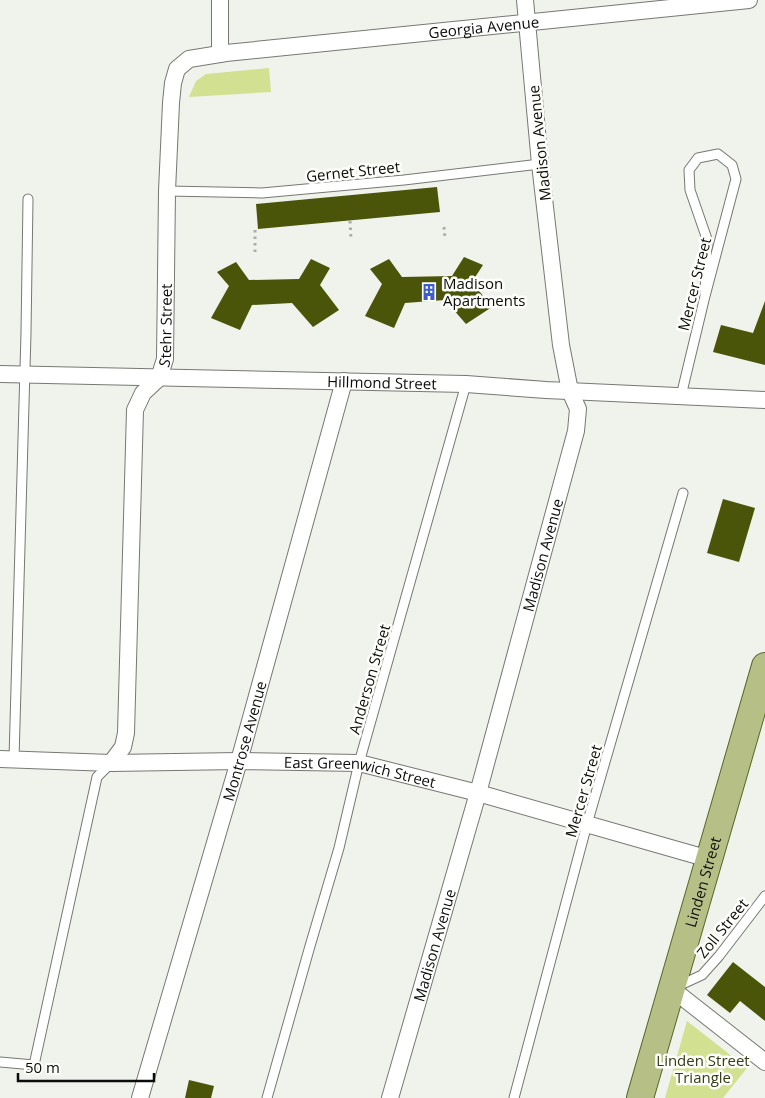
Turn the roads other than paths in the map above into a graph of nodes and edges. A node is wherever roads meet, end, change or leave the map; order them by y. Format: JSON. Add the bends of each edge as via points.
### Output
{"nodes":[{"id":1,"x":220,"y":0,"type":"edge"},
{"id":2,"x":525,"y":0,"type":"edge"},
{"id":3,"x":748,"y":0,"type":"edge"},
{"id":4,"x":527,"y":21,"type":"junction"},
{"id":5,"x":220,"y":54,"type":"junction"},
{"id":6,"x":540,"y":164,"type":"junction"},
{"id":7,"x":167,"y":191,"type":"junction"},
{"id":8,"x":28,"y":199,"type":"dead end"},
{"id":9,"x":705,"y":296,"type":"junction"},
{"id":10,"x":0,"y":374,"type":"edge"},
{"id":11,"x":24,"y":374,"type":"junction"},
{"id":12,"x":159,"y":378,"type":"junction"},
{"id":13,"x":344,"y":381,"type":"junction"},
{"id":14,"x":466,"y":384,"type":"junction"},
{"id":15,"x":570,"y":391,"type":"junction"},
{"id":16,"x":681,"y":396,"type":"junction"},
{"id":17,"x":765,"y":400,"type":"edge"},
{"id":18,"x":683,"y":493,"type":"dead end"},
{"id":19,"x":765,"y":666,"type":"edge"},
{"id":20,"x":762,"y":692,"type":"edge"},
{"id":21,"x":7,"y":759,"type":"edge"},
{"id":22,"x":239,"y":761,"type":"junction"},
{"id":23,"x":111,"y":763,"type":"junction"},
{"id":24,"x":360,"y":763,"type":"junction"},
{"id":25,"x":478,"y":793,"type":"junction"},
{"id":26,"x":587,"y":824,"type":"junction"},
{"id":27,"x":709,"y":859,"type":"junction"},
{"id":28,"x":765,"y":896,"type":"edge"},
{"id":29,"x":672,"y":989,"type":"junction"},
{"id":30,"x":0,"y":1062,"type":"edge"},
{"id":31,"x":765,"y":1062,"type":"edge"},
{"id":32,"x":140,"y":1098,"type":"edge"},
{"id":33,"x":267,"y":1098,"type":"edge"},
{"id":34,"x":390,"y":1098,"type":"edge"},
{"id":35,"x":514,"y":1098,"type":"edge"},
{"id":36,"x":640,"y":1098,"type":"edge"}],
"edges":[{"from":1,"to":5,"type":"street"},
{"from":2,"to":4,"type":"street","name":"Madison Avenue"},
{"from":3,"to":4,"type":"street","name":"Georgia Avenue"},
{"from":4,"to":5,"type":"street","name":"Georgia Avenue"},
{"from":4,"to":6,"type":"street","name":"Madison Avenue"},
{"from":5,"to":7,"type":"street","name":"Stehr Street","via":[[189,59],[177,69],[171,103]]},
{"from":6,"to":7,"type":"lane","name":"Gernet Street","via":[[262,193]]},
{"from":6,"to":15,"type":"street","name":"Madison Avenue","via":[[561,345]]},
{"from":7,"to":12,"type":"street","name":"Stehr Street","via":[[165,359]]},
{"from":8,"to":11,"type":"lane"},
{"from":9,"to":9,"type":"lane","name":"Mercer Street","via":[[707,238],[690,190],[689,170],[698,158],[718,154],[732,165],[736,179]]},
{"from":9,"to":16,"type":"lane","name":"Mercer Street"},
{"from":10,"to":11,"type":"street","name":"Hillmond Street"},
{"from":11,"to":12,"type":"street","name":"Hillmond Street"},
{"from":11,"to":21,"type":"lane"},
{"from":12,"to":13,"type":"street","name":"Hillmond Street"},
{"from":12,"to":23,"type":"street","name":"Stehr Street","via":[[143,393],[135,410],[126,732],[123,747]]},
{"from":13,"to":14,"type":"street","name":"Hillmond Street"},
{"from":13,"to":22,"type":"street","name":"Montrose Avenue"},
{"from":14,"to":15,"type":"street","name":"Hillmond Street"},
{"from":14,"to":24,"type":"lane","name":"Anderson Street"},
{"from":15,"to":16,"type":"street","name":"Hillmond Street"},
{"from":15,"to":25,"type":"street","name":"Madison Avenue","via":[[578,409],[576,431]]},
{"from":16,"to":17,"type":"street","name":"Hillmond Street"},
{"from":18,"to":26,"type":"lane","name":"Mercer Street"},
{"from":19,"to":20,"type":"main road","name":"Linden Street"},
{"from":20,"to":27,"type":"main road","name":"Linden Street"},
{"from":21,"to":23,"type":"street","name":"East Greenwich Street"},
{"from":22,"to":23,"type":"street","name":"East Greenwich Street"},
{"from":22,"to":24,"type":"street","name":"East Greenwich Street"},
{"from":22,"to":32,"type":"street","name":"Montrose Avenue"},
{"from":23,"to":30,"type":"lane","via":[[97,777],[34,1065]]},
{"from":24,"to":25,"type":"street","name":"East Greenwich Street"},
{"from":24,"to":33,"type":"lane","name":"Anderson Street","via":[[339,848]]},
{"from":25,"to":26,"type":"street","name":"East Greenwich Street"},
{"from":25,"to":34,"type":"street","name":"Madison Avenue"},
{"from":26,"to":27,"type":"street","name":"East Greenwich Street"},
{"from":26,"to":35,"type":"lane","name":"Mercer Street"},
{"from":27,"to":29,"type":"main road","name":"Linden Street"},
{"from":28,"to":29,"type":"lane","name":"Zoll Street","via":[[702,975]]},
{"from":29,"to":31,"type":"street"},
{"from":29,"to":36,"type":"main road","name":"Linden Street"}]}
